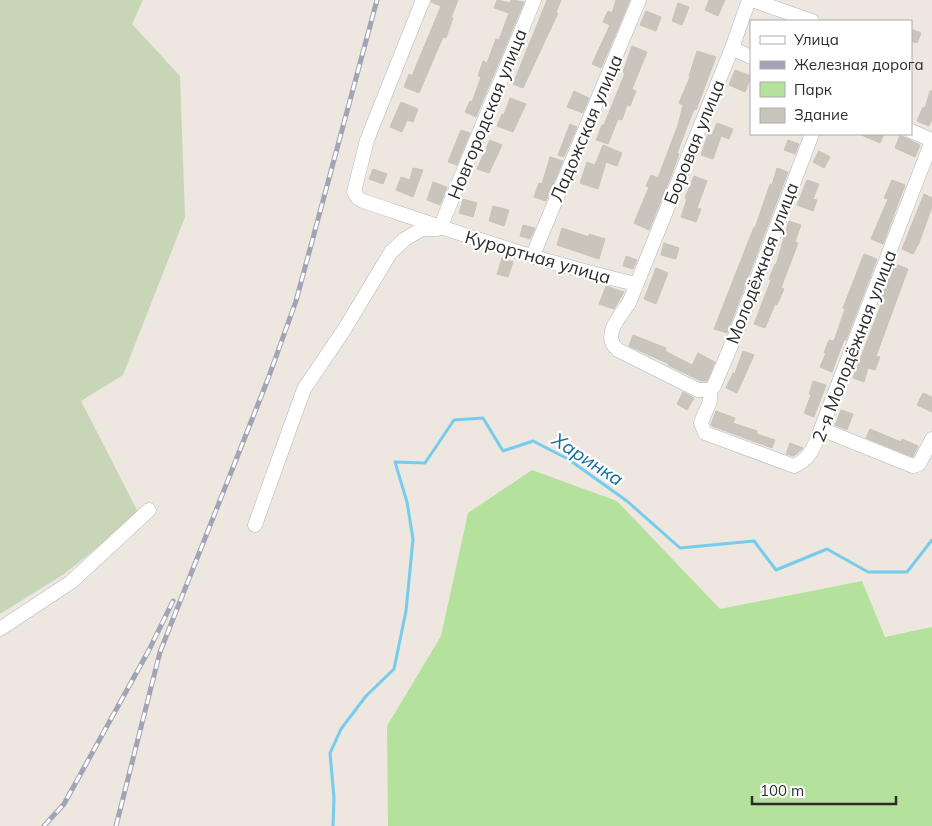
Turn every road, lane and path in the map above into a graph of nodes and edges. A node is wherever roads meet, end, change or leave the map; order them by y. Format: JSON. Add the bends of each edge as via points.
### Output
{"nodes":[{"id":1,"x":423,"y":0,"type":"edge"},
{"id":2,"x":534,"y":0,"type":"edge"},
{"id":3,"x":639,"y":0,"type":"edge"},
{"id":4,"x":751,"y":0,"type":"edge"},
{"id":5,"x":809,"y":20,"type":"edge"},
{"id":6,"x":732,"y":48,"type":"junction"},
{"id":7,"x":750,"y":57,"type":"edge"},
{"id":8,"x":912,"y":131,"type":"edge"},
{"id":9,"x":812,"y":135,"type":"edge"},
{"id":10,"x":932,"y":141,"type":"edge"},
{"id":11,"x":440,"y":228,"type":"junction"},
{"id":12,"x":533,"y":255,"type":"junction"},
{"id":13,"x":636,"y":284,"type":"junction"},
{"id":14,"x":709,"y":390,"type":"junction"},
{"id":15,"x":821,"y":429,"type":"junction"},
{"id":16,"x":932,"y":439,"type":"edge"},
{"id":17,"x":149,"y":510,"type":"dead end"},
{"id":18,"x":255,"y":525,"type":"dead end"},
{"id":19,"x":0,"y":629,"type":"edge"}],
"edges":[{"from":1,"to":11,"type":"street","name":"Курортная улица","via":[[367,140],[354,192],[363,201]]},
{"from":2,"to":11,"type":"street","name":"Новгородская улица"},
{"from":3,"to":12,"type":"street","name":"Ладожская улица"},
{"from":4,"to":5,"type":"street"},
{"from":4,"to":6,"type":"street","name":"Боровая улица"},
{"from":6,"to":7,"type":"street"},
{"from":6,"to":13,"type":"street","name":"Боровая улица"},
{"from":8,"to":10,"type":"street"},
{"from":9,"to":14,"type":"street","name":"Молодёжная улица","via":[[736,334],[714,386]]},
{"from":10,"to":15,"type":"street","name":"2-я Молодёжная улица"},
{"from":11,"to":12,"type":"street","name":"Курортная улица"},
{"from":11,"to":18,"type":"street","via":[[422,229],[391,252],[304,389]]},
{"from":12,"to":13,"type":"street","name":"Курортная улица"},
{"from":13,"to":14,"type":"street","name":"Боровая улица","via":[[629,303],[613,328],[613,346],[698,390]]},
{"from":14,"to":15,"type":"street","name":"2-я Молодёжная улица","via":[[711,398],[701,423],[705,433],[787,464],[794,466],[807,458]]},
{"from":15,"to":16,"type":"street","via":[[913,466],[919,464]]},
{"from":17,"to":19,"type":"street","via":[[71,582]]}]}
